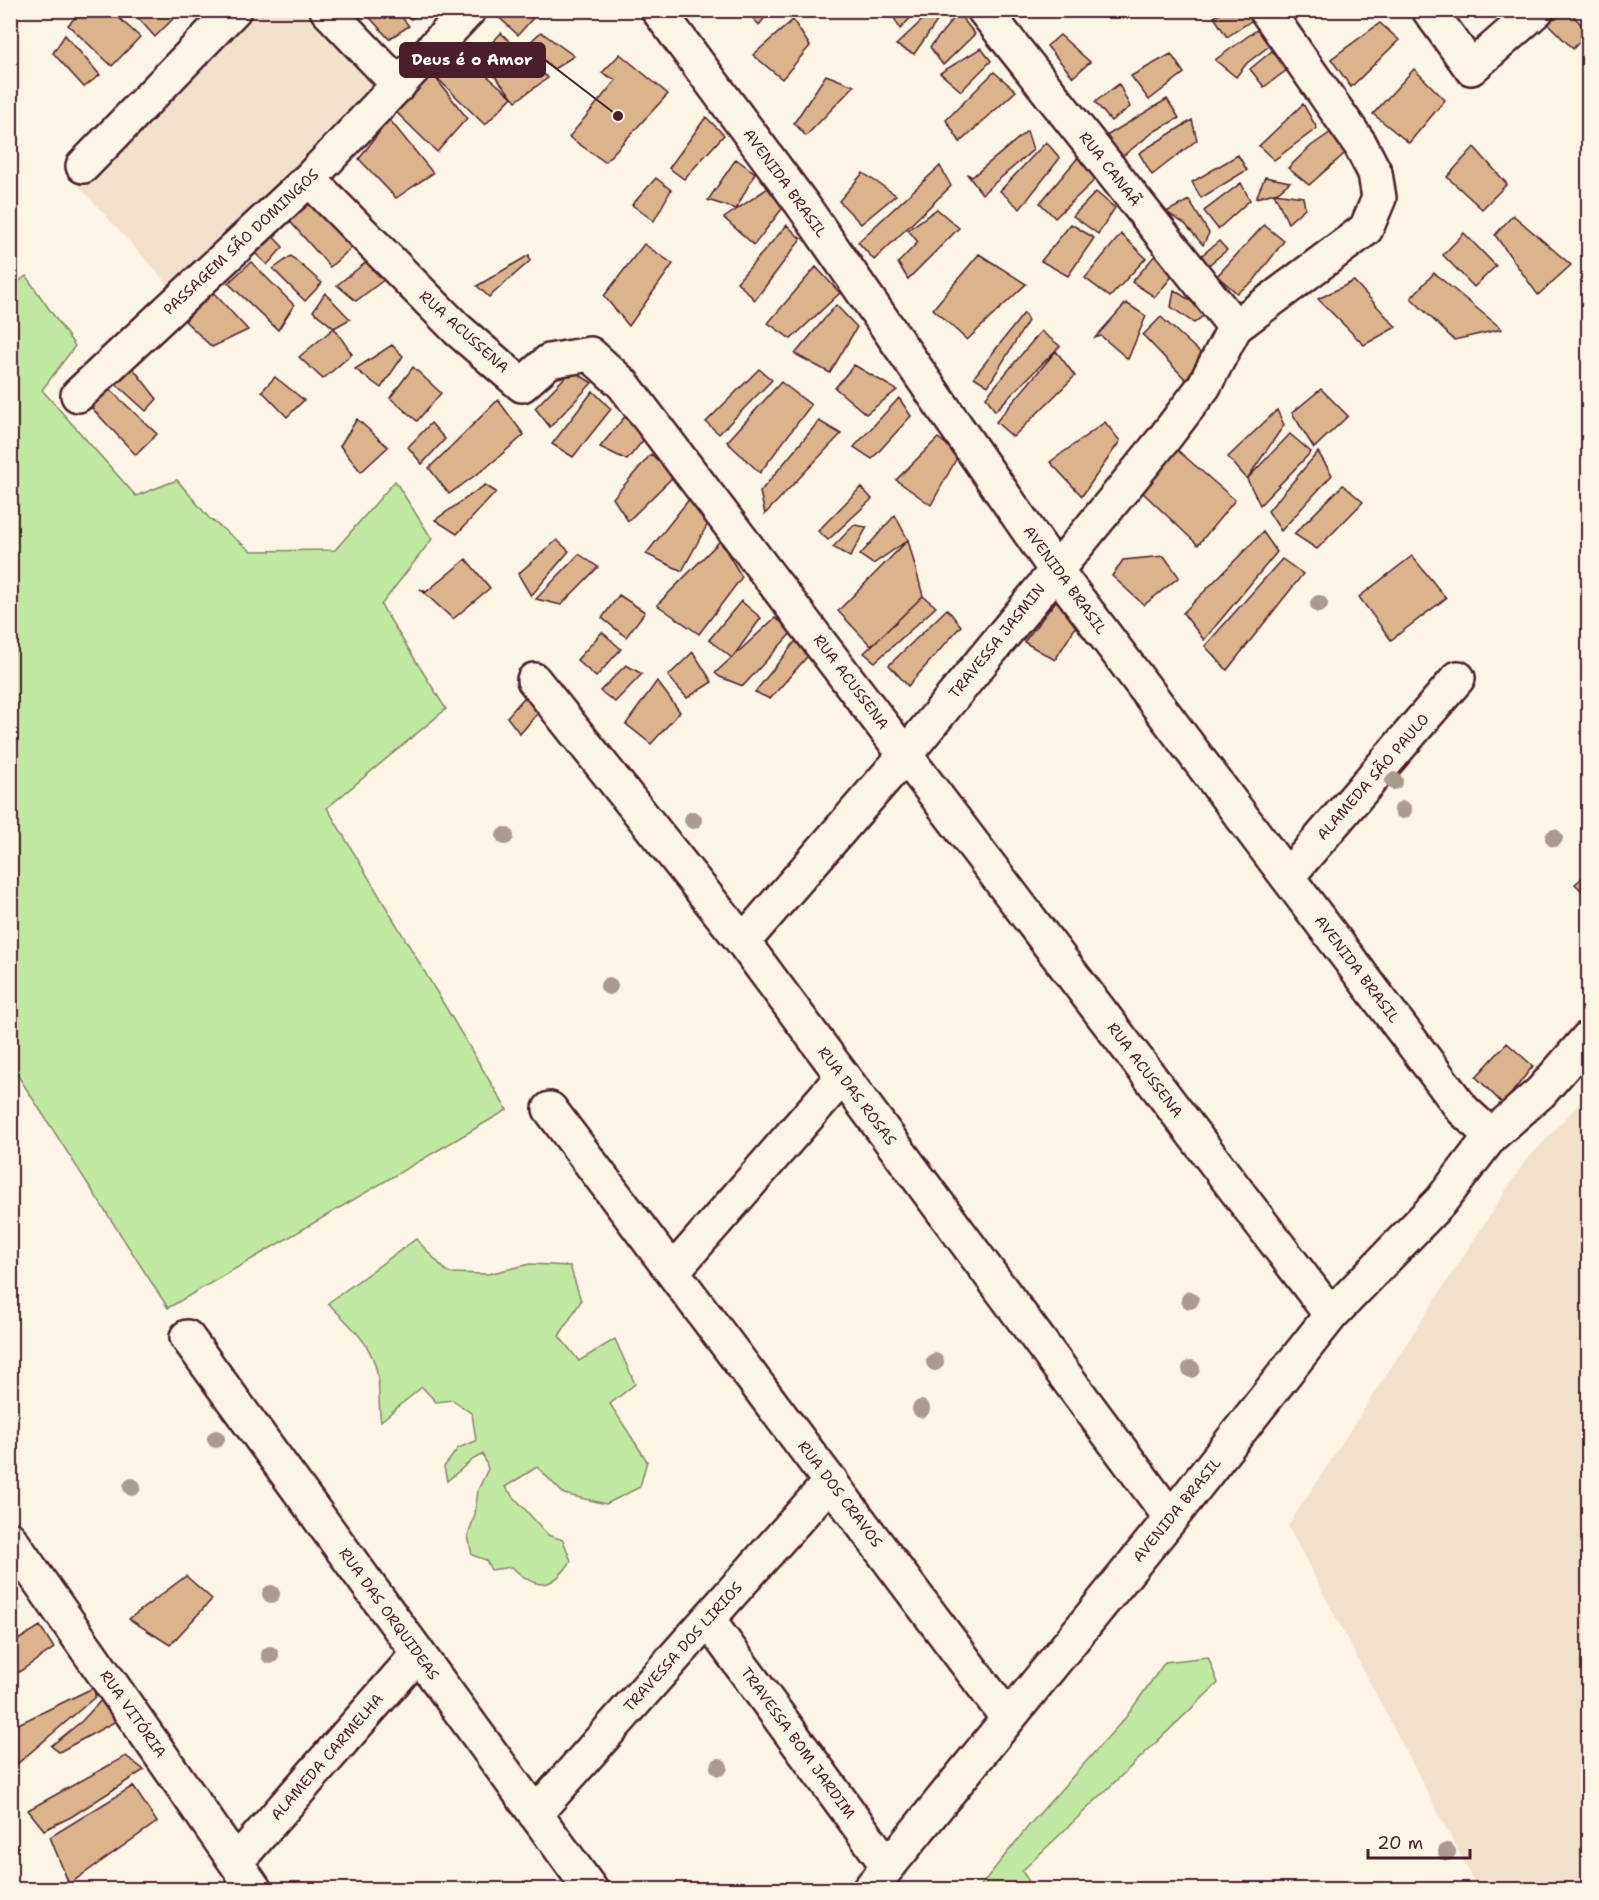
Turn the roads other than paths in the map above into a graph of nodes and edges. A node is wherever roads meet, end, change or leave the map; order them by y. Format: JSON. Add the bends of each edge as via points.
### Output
{"nodes":[{"id":1,"x":234,"y":10,"type":"edge"},
{"id":2,"x":327,"y":10,"type":"edge"},
{"id":3,"x":469,"y":10,"type":"edge"},
{"id":4,"x":984,"y":10,"type":"edge"},
{"id":5,"x":1266,"y":10,"type":"edge"},
{"id":6,"x":1429,"y":10,"type":"edge"},
{"id":7,"x":1538,"y":10,"type":"edge"},
{"id":8,"x":671,"y":15,"type":"edge"},
{"id":9,"x":399,"y":85,"type":"junction"},
{"id":10,"x":83,"y":166,"type":"dead end"},
{"id":11,"x":309,"y":180,"type":"junction"},
{"id":12,"x":1235,"y":327,"type":"junction"},
{"id":13,"x":78,"y":395,"type":"dead end"},
{"id":14,"x":1055,"y":569,"type":"junction"},
{"id":15,"x":1458,"y":678,"type":"dead end"},
{"id":16,"x":534,"y":680,"type":"dead end"},
{"id":17,"x":906,"y":754,"type":"junction"},
{"id":18,"x":1288,"y":876,"type":"junction"},
{"id":19,"x":743,"y":942,"type":"junction"},
{"id":20,"x":1588,"y":1038,"type":"edge"},
{"id":21,"x":843,"y":1076,"type":"junction"},
{"id":22,"x":550,"y":1109,"type":"dead end"},
{"id":23,"x":1491,"y":1136,"type":"junction"},
{"id":24,"x":673,"y":1272,"type":"junction"},
{"id":25,"x":1331,"y":1315,"type":"junction"},
{"id":26,"x":187,"y":1338,"type":"dead end"},
{"id":27,"x":831,"y":1481,"type":"junction"},
{"id":28,"x":1172,"y":1518,"type":"junction"},
{"id":29,"x":10,"y":1539,"type":"edge"},
{"id":30,"x":708,"y":1620,"type":"junction"},
{"id":31,"x":418,"y":1654,"type":"junction"},
{"id":32,"x":1007,"y":1717,"type":"junction"},
{"id":33,"x":535,"y":1814,"type":"junction"},
{"id":34,"x":237,"y":1861,"type":"junction"},
{"id":35,"x":878,"y":1878,"type":"edge"},
{"id":36,"x":255,"y":1890,"type":"edge"},
{"id":37,"x":591,"y":1890,"type":"edge"}],
"edges":[{"from":1,"to":10,"type":"street"},
{"from":2,"to":9,"type":"street"},
{"from":3,"to":9,"type":"street","name":"PASSAGEM SÃO DOMINGOS"},
{"from":4,"to":12,"type":"street","name":"RUA CANAÃ"},
{"from":5,"to":12,"type":"street","via":[[1360,144],[1375,173],[1379,198],[1366,229]]},
{"from":6,"to":7,"type":"street","via":[[1471,68]]},
{"from":8,"to":14,"type":"street","name":"AVENIDA BRASIL"},
{"from":9,"to":11,"type":"street","name":"PASSAGEM SÃO DOMINGOS"},
{"from":11,"to":13,"type":"street","name":"PASSAGEM SÃO DOMINGOS"},
{"from":11,"to":17,"type":"street","name":"RUA ACUSSENA","via":[[457,329],[522,385],[549,361],[590,354],[623,384]]},
{"from":12,"to":14,"type":"street","name":"TRAVESSA JASMIN","via":[[1197,395]]},
{"from":14,"to":17,"type":"street","name":"TRAVESSA JASMIN"},
{"from":14,"to":18,"type":"street","name":"AVENIDA BRASIL"},
{"from":15,"to":18,"type":"street","name":"ALAMEDA SÃO PAULO"},
{"from":16,"to":19,"type":"street","name":"RUA DAS ROSAS"},
{"from":17,"to":19,"type":"street","name":"TRAVESSA JASMIN"},
{"from":17,"to":25,"type":"street","name":"RUA ACUSSENA"},
{"from":18,"to":23,"type":"street","name":"AVENIDA BRASIL","via":[[1462,1110]]},
{"from":19,"to":21,"type":"street","name":"RUA DAS ROSAS"},
{"from":20,"to":23,"type":"street","name":"AVENIDA BRASIL","via":[[1542,1092]]},
{"from":21,"to":24,"type":"street"},
{"from":21,"to":28,"type":"street","name":"RUA DAS ROSAS"},
{"from":22,"to":24,"type":"street","name":"RUA DOS CRAVOS"},
{"from":23,"to":25,"type":"street","name":"AVENIDA BRASIL","via":[[1441,1201]]},
{"from":24,"to":27,"type":"street","name":"RUA DOS CRAVOS"},
{"from":25,"to":28,"type":"street","name":"AVENIDA BRASIL"},
{"from":26,"to":31,"type":"street","name":"RUA DAS ORQUIDEAS"},
{"from":27,"to":30,"type":"street","name":"TRAVESSA DOS LIRIOS"},
{"from":27,"to":32,"type":"street","name":"RUA DOS CRAVOS"},
{"from":28,"to":32,"type":"street","name":"AVENIDA BRASIL"},
{"from":29,"to":34,"type":"street","name":"RUA VITÓRIA"},
{"from":30,"to":33,"type":"street","name":"TRAVESSA DOS LIRIOS"},
{"from":30,"to":35,"type":"street","name":"TRAVESSA BOM JARDIM"},
{"from":31,"to":33,"type":"street","name":"RUA DAS ORQUIDEAS"},
{"from":31,"to":34,"type":"street","name":"ALAMEDA CARMELHA"},
{"from":32,"to":35,"type":"street","name":"AVENIDA BRASIL"},
{"from":33,"to":37,"type":"street","name":"RUA DAS ORQUIDEAS"},
{"from":34,"to":36,"type":"street","name":"RUA VITÓRIA"}]}
